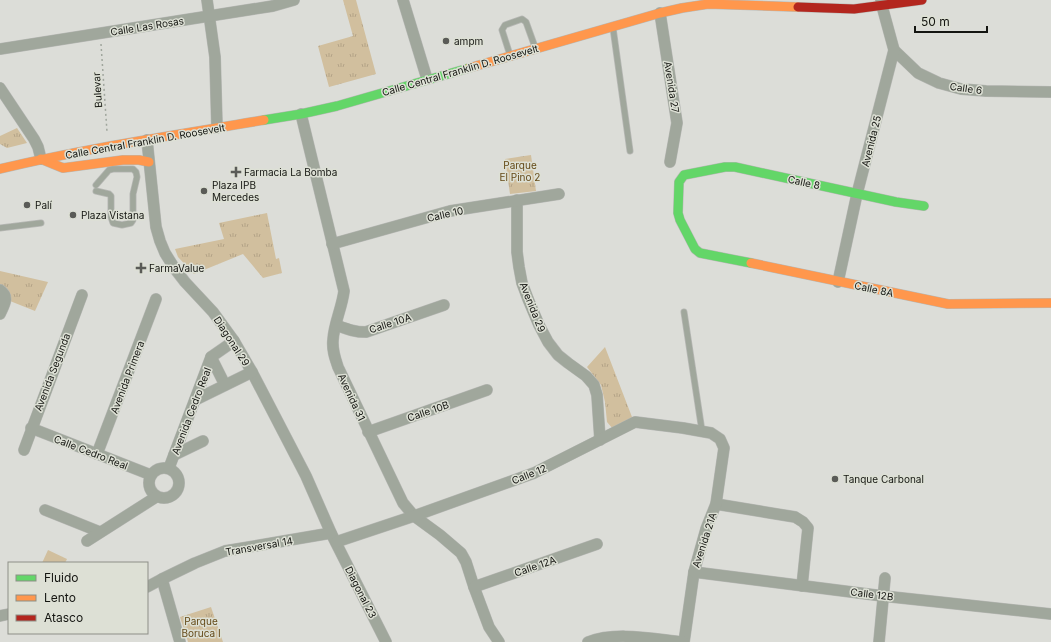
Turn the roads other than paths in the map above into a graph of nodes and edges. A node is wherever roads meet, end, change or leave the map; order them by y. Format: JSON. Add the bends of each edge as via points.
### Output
{"nodes":[{"id":1,"x":207,"y":0,"type":"edge"},
{"id":2,"x":294,"y":0,"type":"edge"},
{"id":3,"x":403,"y":0,"type":"edge"},
{"id":4,"x":922,"y":0,"type":"edge"},
{"id":5,"x":732,"y":2,"type":"edge"},
{"id":6,"x":882,"y":3,"type":"edge"},
{"id":7,"x":660,"y":13,"type":"junction"},
{"id":8,"x":210,"y":16,"type":"junction"},
{"id":9,"x":613,"y":27,"type":"junction"},
{"id":10,"x":0,"y":49,"type":"edge"},
{"id":11,"x":536,"y":49,"type":"junction"},
{"id":12,"x":894,"y":50,"type":"junction"},
{"id":13,"x":510,"y":56,"type":"junction"},
{"id":14,"x":428,"y":79,"type":"junction"},
{"id":15,"x":0,"y":88,"type":"edge"},
{"id":16,"x":1051,"y":92,"type":"edge"},
{"id":17,"x":301,"y":114,"type":"junction"},
{"id":18,"x":217,"y":128,"type":"junction"},
{"id":19,"x":146,"y":140,"type":"junction"},
{"id":20,"x":630,"y":151,"type":"dead end"},
{"id":21,"x":41,"y":159,"type":"junction"},
{"id":22,"x":149,"y":162,"type":"junction"},
{"id":23,"x":670,"y":162,"type":"dead end"},
{"id":24,"x":0,"y":167,"type":"edge"},
{"id":25,"x":96,"y":188,"type":"joint"},
{"id":26,"x":559,"y":194,"type":"dead end"},
{"id":27,"x":857,"y":194,"type":"junction"},
{"id":28,"x":517,"y":200,"type":"junction"},
{"id":29,"x":924,"y":206,"type":"dead end"},
{"id":30,"x":41,"y":223,"type":"dead end"},
{"id":31,"x":0,"y":228,"type":"edge"},
{"id":32,"x":332,"y":244,"type":"junction"},
{"id":33,"x":700,"y":253,"type":"joint"},
{"id":34,"x":838,"y":282,"type":"junction"},
{"id":35,"x":2,"y":293,"type":"edge"},
{"id":36,"x":82,"y":294,"type":"dead end"},
{"id":37,"x":156,"y":299,"type":"dead end"},
{"id":38,"x":1051,"y":304,"type":"edge"},
{"id":39,"x":444,"y":306,"type":"dead end"},
{"id":40,"x":684,"y":312,"type":"dead end"},
{"id":41,"x":0,"y":314,"type":"edge"},
{"id":42,"x":336,"y":325,"type":"junction"},
{"id":43,"x":234,"y":341,"type":"junction"},
{"id":44,"x":211,"y":357,"type":"junction"},
{"id":45,"x":252,"y":372,"type":"junction"},
{"id":46,"x":225,"y":385,"type":"junction"},
{"id":47,"x":487,"y":390,"type":"dead end"},
{"id":48,"x":195,"y":400,"type":"junction"},
{"id":49,"x":31,"y":428,"type":"junction"},
{"id":50,"x":368,"y":432,"type":"junction"},
{"id":51,"x":702,"y":432,"type":"junction"},
{"id":52,"x":720,"y":439,"type":"joint"},
{"id":53,"x":600,"y":440,"type":"junction"},
{"id":54,"x":203,"y":441,"type":"dead end"},
{"id":55,"x":24,"y":450,"type":"dead end"},
{"id":56,"x":97,"y":454,"type":"junction"},
{"id":57,"x":174,"y":455,"type":"junction"},
{"id":58,"x":169,"y":468,"type":"junction"},
{"id":59,"x":151,"y":475,"type":"junction"},
{"id":60,"x":156,"y":496,"type":"junction"},
{"id":61,"x":716,"y":504,"type":"junction"},
{"id":62,"x":45,"y":510,"type":"dead end"},
{"id":63,"x":414,"y":516,"type":"junction"},
{"id":64,"x":100,"y":532,"type":"junction"},
{"id":65,"x":333,"y":538,"type":"junction"},
{"id":66,"x":86,"y":541,"type":"dead end"},
{"id":67,"x":597,"y":544,"type":"dead end"},
{"id":68,"x":694,"y":572,"type":"junction"},
{"id":69,"x":885,"y":578,"type":"dead end"},
{"id":70,"x":162,"y":579,"type":"junction"},
{"id":71,"x":148,"y":586,"type":"edge"},
{"id":72,"x":802,"y":586,"type":"junction"},
{"id":73,"x":474,"y":587,"type":"junction"},
{"id":74,"x":883,"y":596,"type":"junction"},
{"id":75,"x":1051,"y":614,"type":"edge"},
{"id":76,"x":180,"y":642,"type":"edge"},
{"id":77,"x":386,"y":642,"type":"edge"},
{"id":78,"x":499,"y":642,"type":"edge"},
{"id":79,"x":588,"y":642,"type":"edge"},
{"id":80,"x":684,"y":642,"type":"edge"},
{"id":81,"x":879,"y":642,"type":"edge"}],
"edges":[{"from":1,"to":8,"type":"street"},
{"from":2,"to":8,"type":"street","name":"Calle Las Rosas"},
{"from":3,"to":14,"type":"street"},
{"from":4,"to":6,"type":"main road","name":"Calle Central Franklin D. Roosevelt"},
{"from":5,"to":6,"type":"main road","name":"Calle Central Franklin D. Roosevelt","via":[[793,8],[854,9]]},
{"from":5,"to":7,"type":"main road","name":"Calle Central Franklin D. Roosevelt"},
{"from":6,"to":12,"type":"street","name":"Avenida 25"},
{"from":7,"to":9,"type":"main road","name":"Calle Central Franklin D. Roosevelt"},
{"from":7,"to":23,"type":"street","name":"Avenida 27","via":[[677,123]]},
{"from":8,"to":10,"type":"street","name":"Calle Las Rosas"},
{"from":8,"to":18,"type":"street","via":[[215,57]]},
{"from":9,"to":11,"type":"main road","name":"Calle Central Franklin D. Roosevelt"},
{"from":9,"to":20,"type":"lane"},
{"from":11,"to":13,"type":"main road","name":"Calle Central Franklin D. Roosevelt"},
{"from":11,"to":13,"type":"lane","via":[[526,22],[522,19],[505,25],[502,30]]},
{"from":12,"to":16,"type":"street","name":"Calle 6","via":[[918,73],[939,83],[961,89]]},
{"from":12,"to":27,"type":"street","name":"Avenida 25"},
{"from":13,"to":14,"type":"main road","name":"Calle Central Franklin D. Roosevelt"},
{"from":14,"to":17,"type":"main road","name":"Calle Central Franklin D. Roosevelt"},
{"from":15,"to":21,"type":"street","via":[[34,139]]},
{"from":17,"to":18,"type":"main road","name":"Calle Central Franklin D. Roosevelt"},
{"from":17,"to":32,"type":"street","name":"Avenida 31"},
{"from":18,"to":19,"type":"main road","name":"Calle Central Franklin D. Roosevelt"},
{"from":19,"to":21,"type":"main road","name":"Calle Central Franklin D. Roosevelt"},
{"from":19,"to":22,"type":"street","name":"Diagonal 29"},
{"from":21,"to":22,"type":"main road","via":[[63,168],[124,160]]},
{"from":21,"to":24,"type":"main road","name":"Calle Central Franklin D. Roosevelt"},
{"from":22,"to":43,"type":"street","name":"Diagonal 29","via":[[156,227],[165,253],[185,282],[213,312]]},
{"from":25,"to":25,"type":"lane","via":[[111,196],[113,223],[131,223],[136,172],[133,169],[109,170]]},
{"from":26,"to":28,"type":"street","name":"Calle 10"},
{"from":27,"to":29,"type":"main road","name":"Calle 8"},
{"from":27,"to":33,"type":"main road","name":"Calle 8","via":[[735,167],[684,175],[679,182],[678,213],[695,249]]},
{"from":27,"to":34,"type":"street","name":"Avenida 25"},
{"from":28,"to":32,"type":"street","name":"Calle 10","via":[[450,211]]},
{"from":28,"to":53,"type":"street","name":"Avenida 29","via":[[517,252],[522,283],[548,342],[558,355],[594,385]]},
{"from":30,"to":31,"type":"lane"},
{"from":32,"to":42,"type":"street","name":"Avenida 31","via":[[344,291]]},
{"from":33,"to":34,"type":"main road","name":"Calle 8A"},
{"from":34,"to":38,"type":"main road","name":"Calle 8A","via":[[948,304]]},
{"from":35,"to":41,"type":"street","via":[[5,301]]},
{"from":36,"to":49,"type":"street","name":"Avenida Segunda"},
{"from":37,"to":56,"type":"street","name":"Avenida Primera"},
{"from":39,"to":42,"type":"street","name":"Calle 10A","via":[[366,332],[351,331]]},
{"from":40,"to":51,"type":"lane"},
{"from":42,"to":50,"type":"street","name":"Avenida 31","via":[[333,339],[334,356]]},
{"from":43,"to":44,"type":"street","name":"Avenida Cedro Real"},
{"from":43,"to":45,"type":"street","name":"Diagonal 29"},
{"from":44,"to":46,"type":"street"},
{"from":44,"to":48,"type":"street","name":"Avenida Cedro Real"},
{"from":45,"to":46,"type":"street"},
{"from":45,"to":65,"type":"street","name":"Diagonal 29","via":[[306,476]]},
{"from":46,"to":48,"type":"street"},
{"from":47,"to":50,"type":"street","name":"Calle 10B"},
{"from":48,"to":57,"type":"street","name":"Avenida Cedro Real"},
{"from":49,"to":55,"type":"street","name":"Avenida Segunda"},
{"from":49,"to":56,"type":"street","name":"Calle Cedro Real"},
{"from":50,"to":63,"type":"street","name":"Avenida 31","via":[[403,503]]},
{"from":51,"to":52,"type":"street","name":"Calle 12","via":[[711,433]]},
{"from":51,"to":53,"type":"street","name":"Calle 12","via":[[635,422]]},
{"from":52,"to":61,"type":"street","name":"Avenida 21A","via":[[724,448]]},
{"from":53,"to":63,"type":"street","name":"Calle 12","via":[[534,473]]},
{"from":54,"to":57,"type":"street"},
{"from":56,"to":59,"type":"street","name":"Calle Cedro Real"},
{"from":57,"to":58,"type":"street","name":"Avenida Cedro Real"},
{"from":58,"to":59,"type":"street","via":[[159,469]]},
{"from":58,"to":60,"type":"street","via":[[179,479],[176,494],[166,499]]},
{"from":59,"to":60,"type":"street","via":[[150,489]]},
{"from":60,"to":64,"type":"street"},
{"from":61,"to":68,"type":"street","name":"Avenida 21A"},
{"from":61,"to":72,"type":"street","via":[[795,517],[803,522],[808,528]]},
{"from":62,"to":64,"type":"street"},
{"from":63,"to":65,"type":"street","name":"Calle 12"},
{"from":63,"to":73,"type":"street","name":"Avenida 31","via":[[461,553]]},
{"from":64,"to":66,"type":"street"},
{"from":65,"to":70,"type":"street","name":"Transversal 14","via":[[225,551]]},
{"from":65,"to":77,"type":"street","name":"Diagonal 23"},
{"from":67,"to":73,"type":"street","name":"Calle 12A"},
{"from":68,"to":72,"type":"street","name":"Calle 12B"},
{"from":68,"to":80,"type":"street","name":"Avenida 21A"},
{"from":69,"to":74,"type":"street"},
{"from":70,"to":71,"type":"street","name":"Transversal 14"},
{"from":70,"to":76,"type":"street"},
{"from":72,"to":74,"type":"street","name":"Calle 12B"},
{"from":73,"to":78,"type":"street","name":"Avenida 31","via":[[489,627]]},
{"from":74,"to":75,"type":"street","name":"Calle 12B"},
{"from":74,"to":81,"type":"street"},
{"from":79,"to":80,"type":"street","via":[[609,637]]}]}
